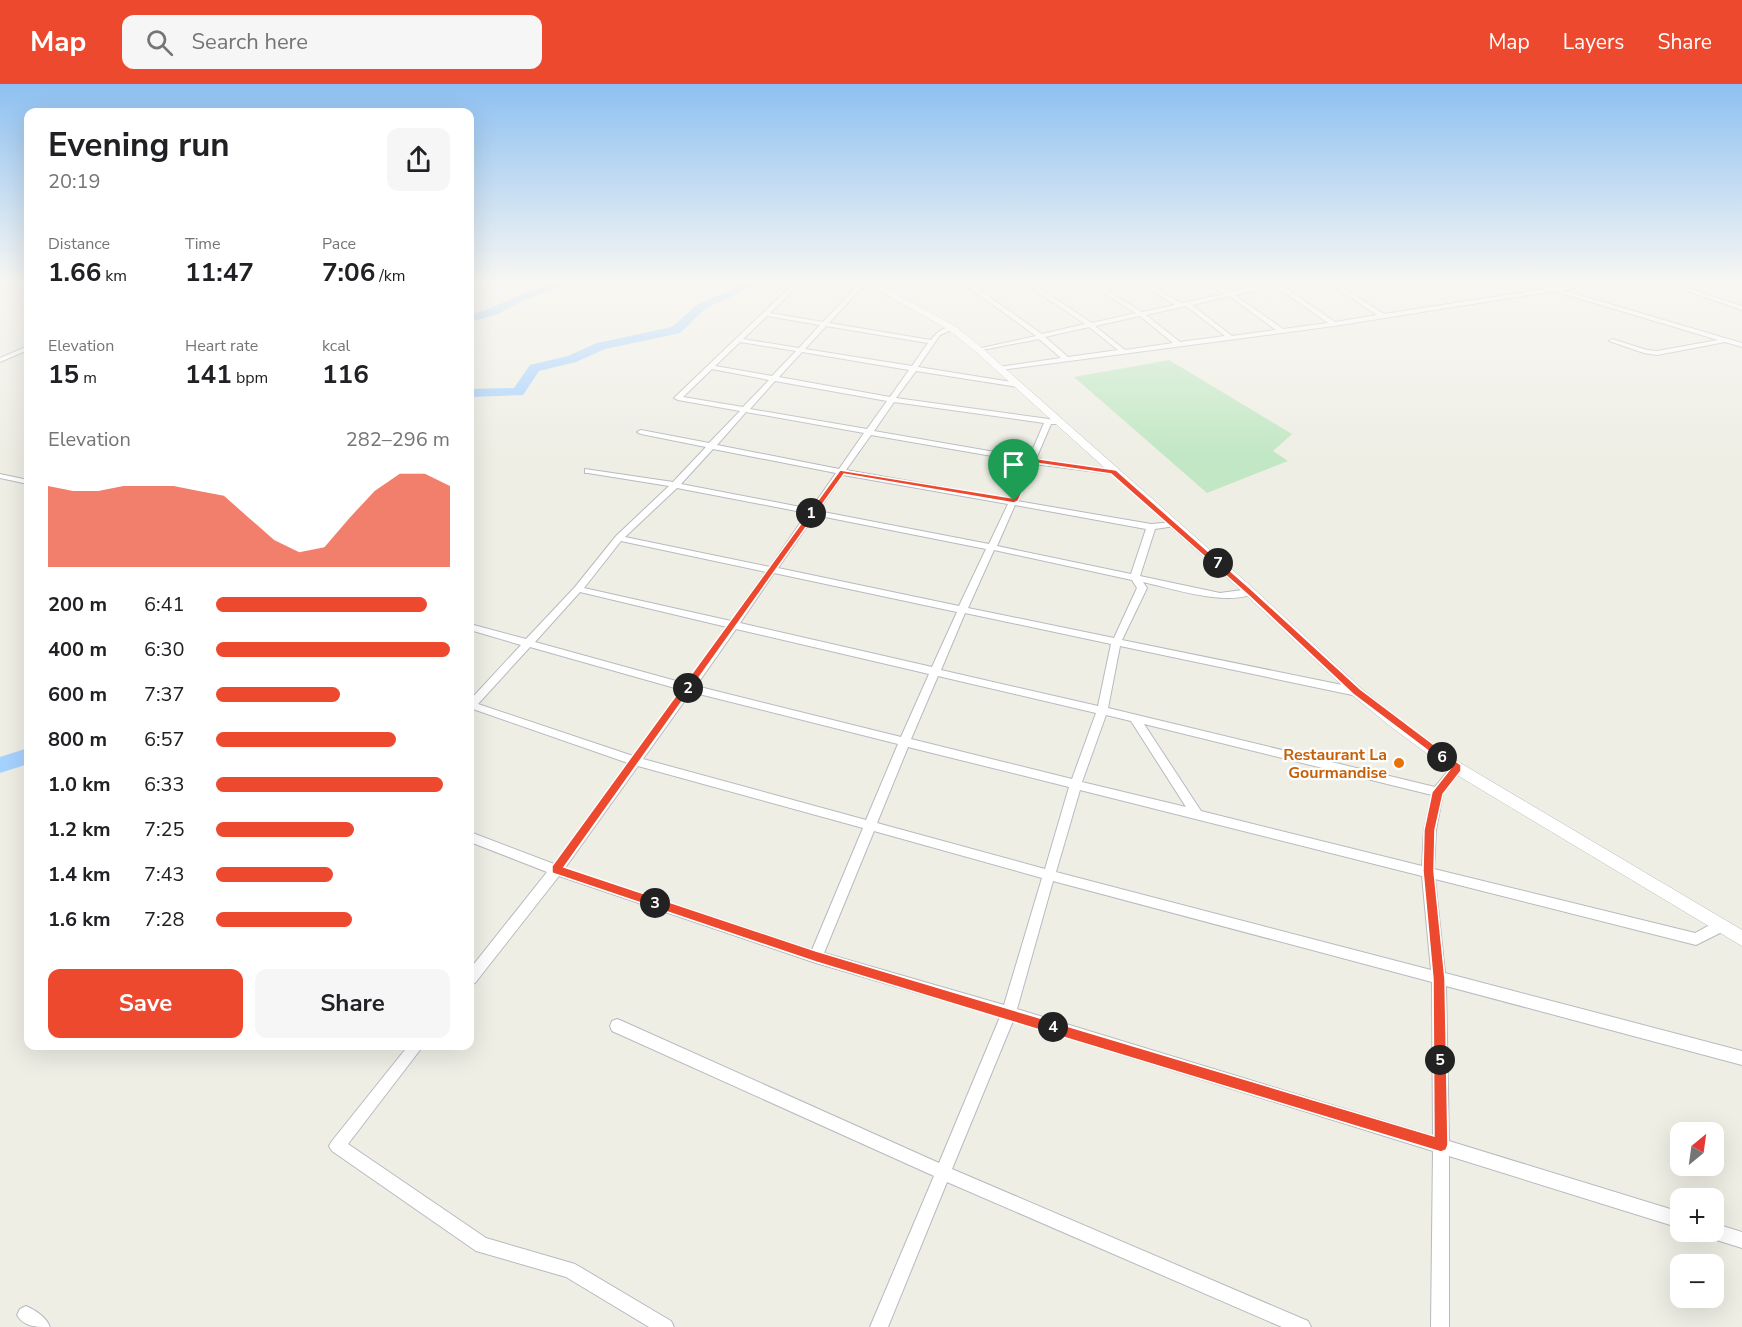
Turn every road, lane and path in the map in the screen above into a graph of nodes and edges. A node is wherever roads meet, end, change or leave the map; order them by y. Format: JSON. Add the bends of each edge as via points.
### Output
{"nodes":[{"id":1,"x":736,"y":342,"type":"edge"},
{"id":2,"x":749,"y":342,"type":"edge"},
{"id":3,"x":807,"y":342,"type":"edge"},
{"id":4,"x":932,"y":342,"type":"edge"},
{"id":5,"x":969,"y":342,"type":"edge"},
{"id":6,"x":1011,"y":342,"type":"edge"},
{"id":7,"x":1047,"y":342,"type":"edge"},
{"id":8,"x":1112,"y":342,"type":"edge"},
{"id":9,"x":1175,"y":342,"type":"edge"},
{"id":10,"x":1201,"y":342,"type":"edge"},
{"id":11,"x":1615,"y":342,"type":"edge"},
{"id":12,"x":1716,"y":342,"type":"edge"},
{"id":13,"x":1179,"y":345,"type":"junction"},
{"id":14,"x":24,"y":350,"type":"edge"},
{"id":15,"x":979,"y":350,"type":"junction"},
{"id":16,"x":799,"y":351,"type":"junction"},
{"id":17,"x":1124,"y":352,"type":"junction"},
{"id":18,"x":1066,"y":359,"type":"junction"},
{"id":19,"x":0,"y":360,"type":"edge"},
{"id":20,"x":710,"y":367,"type":"junction"},
{"id":21,"x":1000,"y":368,"type":"junction"},
{"id":22,"x":913,"y":369,"type":"junction"},
{"id":23,"x":773,"y":379,"type":"junction"},
{"id":24,"x":1018,"y":385,"type":"junction"},
{"id":25,"x":892,"y":400,"type":"junction"},
{"id":26,"x":743,"y":410,"type":"junction"},
{"id":27,"x":1054,"y":422,"type":"junction"},
{"id":28,"x":870,"y":431,"type":"junction"},
{"id":29,"x":641,"y":432,"type":"dead end"},
{"id":30,"x":711,"y":447,"type":"junction"},
{"id":31,"x":1032,"y":461,"type":"junction"},
{"id":32,"x":588,"y":471,"type":"dead end"},
{"id":33,"x":842,"y":472,"type":"junction"},
{"id":34,"x":1113,"y":472,"type":"junction"},
{"id":35,"x":0,"y":476,"type":"edge"},
{"id":36,"x":24,"y":481,"type":"edge"},
{"id":37,"x":675,"y":485,"type":"junction"},
{"id":38,"x":1014,"y":501,"type":"junction"},
{"id":39,"x":811,"y":513,"type":"junction"},
{"id":40,"x":1172,"y":524,"type":"junction"},
{"id":41,"x":1151,"y":526,"type":"junction"},
{"id":42,"x":619,"y":538,"type":"junction"},
{"id":43,"x":991,"y":547,"type":"junction"},
{"id":44,"x":772,"y":570,"type":"junction"},
{"id":45,"x":1135,"y":577,"type":"junction"},
{"id":46,"x":578,"y":589,"type":"junction"},
{"id":47,"x":1250,"y":592,"type":"junction"},
{"id":48,"x":962,"y":610,"type":"junction"},
{"id":49,"x":734,"y":624,"type":"junction"},
{"id":50,"x":474,"y":628,"type":"edge"},
{"id":51,"x":1116,"y":643,"type":"junction"},
{"id":52,"x":525,"y":644,"type":"junction"},
{"id":53,"x":935,"y":671,"type":"junction"},
{"id":54,"x":688,"y":688,"type":"junction"},
{"id":55,"x":1357,"y":692,"type":"junction"},
{"id":56,"x":474,"y":702,"type":"edge"},
{"id":57,"x":474,"y":706,"type":"edge"},
{"id":58,"x":1102,"y":710,"type":"junction"},
{"id":59,"x":1135,"y":718,"type":"junction"},
{"id":60,"x":905,"y":742,"type":"junction"},
{"id":61,"x":635,"y":760,"type":"junction"},
{"id":62,"x":1457,"y":768,"type":"junction"},
{"id":63,"x":1075,"y":786,"type":"junction"},
{"id":64,"x":1438,"y":792,"type":"junction"},
{"id":65,"x":1197,"y":815,"type":"junction"},
{"id":66,"x":871,"y":824,"type":"junction"},
{"id":67,"x":474,"y":839,"type":"edge"},
{"id":68,"x":556,"y":870,"type":"junction"},
{"id":69,"x":1428,"y":871,"type":"junction"},
{"id":70,"x":1049,"y":875,"type":"junction"},
{"id":71,"x":1721,"y":926,"type":"junction"},
{"id":72,"x":1742,"y":939,"type":"edge"},
{"id":73,"x":816,"y":957,"type":"junction"},
{"id":74,"x":474,"y":974,"type":"edge"},
{"id":75,"x":1439,"y":979,"type":"junction"},
{"id":76,"x":1009,"y":1013,"type":"junction"},
{"id":77,"x":617,"y":1026,"type":"dead end"},
{"id":78,"x":413,"y":1050,"type":"edge"},
{"id":79,"x":1742,"y":1058,"type":"edge"},
{"id":80,"x":1441,"y":1145,"type":"junction"},
{"id":81,"x":942,"y":1172,"type":"junction"},
{"id":82,"x":1670,"y":1217,"type":"edge"},
{"id":83,"x":1724,"y":1234,"type":"edge"},
{"id":84,"x":1742,"y":1240,"type":"edge"},
{"id":85,"x":26,"y":1315,"type":"dead end"},
{"id":86,"x":41,"y":1327,"type":"edge"},
{"id":87,"x":665,"y":1327,"type":"edge"},
{"id":88,"x":879,"y":1327,"type":"edge"},
{"id":89,"x":1302,"y":1327,"type":"edge"},
{"id":90,"x":1440,"y":1327,"type":"edge"}],
"edges":[{"from":1,"to":20,"type":"street"},
{"from":2,"to":16,"type":"street"},
{"from":3,"to":16,"type":"street"},
{"from":4,"to":22,"type":"street"},
{"from":5,"to":15,"type":"main road"},
{"from":6,"to":15,"type":"street"},
{"from":7,"to":18,"type":"street"},
{"from":8,"to":17,"type":"street"},
{"from":9,"to":13,"type":"street"},
{"from":10,"to":13,"type":"street"},
{"from":11,"to":12,"type":"street","via":[[1657,353]]},
{"from":13,"to":17,"type":"street"},
{"from":14,"to":19,"type":"street"},
{"from":15,"to":21,"type":"main road"},
{"from":16,"to":22,"type":"street"},
{"from":16,"to":23,"type":"street"},
{"from":17,"to":18,"type":"street"},
{"from":18,"to":21,"type":"street"},
{"from":20,"to":23,"type":"street"},
{"from":20,"to":26,"type":"street","via":[[678,398]]},
{"from":21,"to":24,"type":"main road"},
{"from":22,"to":24,"type":"street"},
{"from":22,"to":25,"type":"street"},
{"from":23,"to":25,"type":"street"},
{"from":23,"to":26,"type":"street"},
{"from":24,"to":27,"type":"main road"},
{"from":25,"to":27,"type":"street"},
{"from":25,"to":28,"type":"street"},
{"from":26,"to":28,"type":"street"},
{"from":26,"to":30,"type":"street"},
{"from":27,"to":31,"type":"street"},
{"from":27,"to":34,"type":"main road"},
{"from":28,"to":31,"type":"street"},
{"from":28,"to":33,"type":"street"},
{"from":29,"to":30,"type":"street"},
{"from":30,"to":33,"type":"street"},
{"from":30,"to":37,"type":"street"},
{"from":31,"to":34,"type":"street"},
{"from":31,"to":38,"type":"street"},
{"from":32,"to":37,"type":"street"},
{"from":33,"to":38,"type":"street"},
{"from":33,"to":39,"type":"street"},
{"from":34,"to":40,"type":"main road"},
{"from":35,"to":36,"type":"street"},
{"from":37,"to":39,"type":"street"},
{"from":37,"to":42,"type":"street"},
{"from":38,"to":41,"type":"street"},
{"from":38,"to":43,"type":"street"},
{"from":39,"to":43,"type":"street"},
{"from":39,"to":44,"type":"street"},
{"from":40,"to":41,"type":"street"},
{"from":40,"to":47,"type":"main road"},
{"from":41,"to":45,"type":"street"},
{"from":42,"to":44,"type":"street"},
{"from":42,"to":46,"type":"street"},
{"from":43,"to":45,"type":"street"},
{"from":43,"to":48,"type":"street"},
{"from":44,"to":48,"type":"street"},
{"from":44,"to":49,"type":"street"},
{"from":45,"to":47,"type":"street","via":[[1220,596]]},
{"from":45,"to":51,"type":"street","via":[[1142,588]]},
{"from":46,"to":49,"type":"street"},
{"from":46,"to":52,"type":"street"},
{"from":47,"to":55,"type":"main road"},
{"from":48,"to":51,"type":"street"},
{"from":48,"to":53,"type":"street"},
{"from":49,"to":53,"type":"street"},
{"from":49,"to":54,"type":"street"},
{"from":50,"to":52,"type":"street"},
{"from":51,"to":55,"type":"street"},
{"from":51,"to":58,"type":"street"},
{"from":52,"to":54,"type":"street"},
{"from":52,"to":56,"type":"street"},
{"from":53,"to":58,"type":"street"},
{"from":53,"to":60,"type":"street"},
{"from":54,"to":60,"type":"street"},
{"from":54,"to":61,"type":"street"},
{"from":55,"to":62,"type":"main road"},
{"from":57,"to":61,"type":"street"},
{"from":58,"to":59,"type":"street"},
{"from":58,"to":63,"type":"street"},
{"from":59,"to":64,"type":"street"},
{"from":59,"to":65,"type":"street"},
{"from":60,"to":63,"type":"street"},
{"from":60,"to":66,"type":"street"},
{"from":61,"to":66,"type":"street"},
{"from":61,"to":68,"type":"street"},
{"from":62,"to":64,"type":"street"},
{"from":62,"to":71,"type":"main road"},
{"from":63,"to":65,"type":"street"},
{"from":63,"to":70,"type":"street"},
{"from":64,"to":69,"type":"street","via":[[1430,830]]},
{"from":65,"to":69,"type":"street"},
{"from":66,"to":70,"type":"street"},
{"from":66,"to":73,"type":"street"},
{"from":67,"to":68,"type":"street"},
{"from":68,"to":73,"type":"street"},
{"from":68,"to":74,"type":"street"},
{"from":69,"to":71,"type":"street","via":[[1696,939]]},
{"from":69,"to":75,"type":"street"},
{"from":70,"to":75,"type":"street"},
{"from":70,"to":76,"type":"street"},
{"from":71,"to":72,"type":"main road"},
{"from":73,"to":76,"type":"street"},
{"from":75,"to":79,"type":"street"},
{"from":75,"to":80,"type":"street"},
{"from":76,"to":80,"type":"street"},
{"from":76,"to":81,"type":"street"},
{"from":77,"to":81,"type":"street"},
{"from":78,"to":87,"type":"street","via":[[337,1146],[482,1245],[568,1270]]},
{"from":80,"to":82,"type":"street"},
{"from":80,"to":90,"type":"street"},
{"from":81,"to":88,"type":"street"},
{"from":81,"to":89,"type":"street"},
{"from":83,"to":84,"type":"street"},
{"from":85,"to":86,"type":"street"}]}
